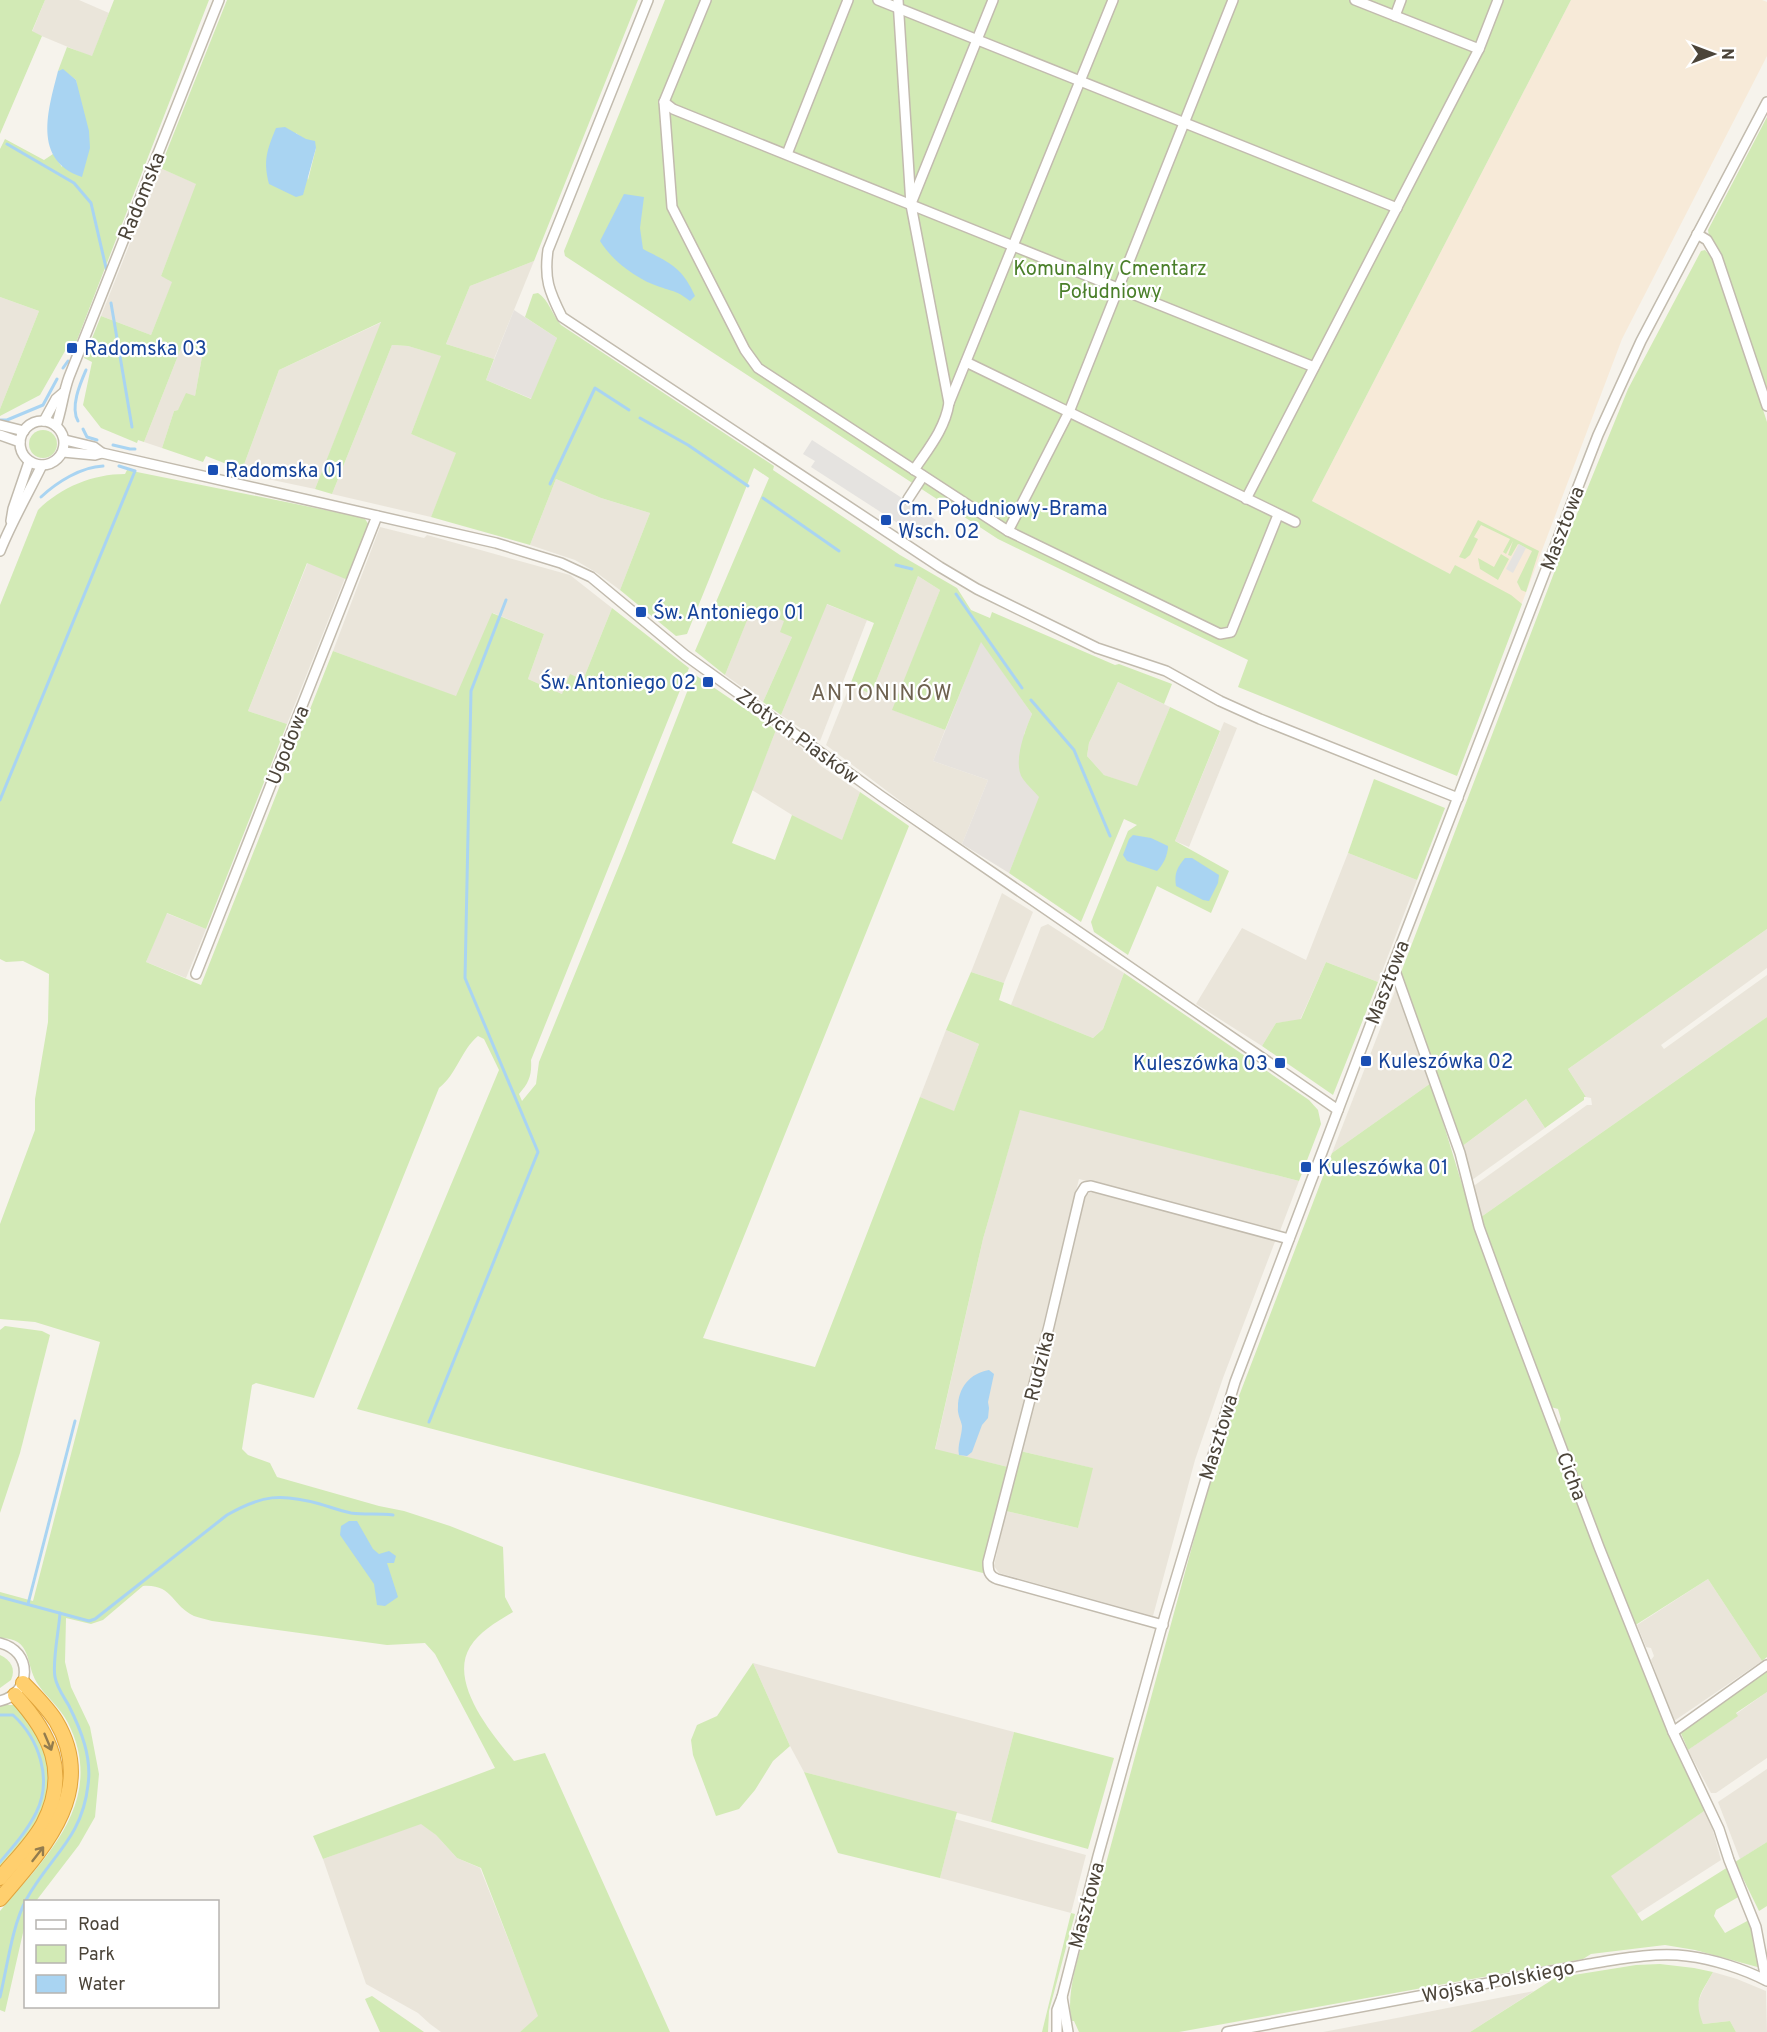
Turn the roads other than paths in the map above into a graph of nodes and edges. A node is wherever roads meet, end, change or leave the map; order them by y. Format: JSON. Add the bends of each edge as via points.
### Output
{"nodes":[{"id":1,"x":219,"y":0,"type":"edge"},
{"id":2,"x":648,"y":0,"type":"edge"},
{"id":3,"x":706,"y":0,"type":"edge"},
{"id":4,"x":849,"y":0,"type":"edge"},
{"id":5,"x":878,"y":0,"type":"edge"},
{"id":6,"x":993,"y":0,"type":"edge"},
{"id":7,"x":1113,"y":0,"type":"edge"},
{"id":8,"x":1233,"y":0,"type":"edge"},
{"id":9,"x":1355,"y":0,"type":"edge"},
{"id":10,"x":1401,"y":0,"type":"edge"},
{"id":11,"x":1498,"y":0,"type":"edge"},
{"id":12,"x":898,"y":4,"type":"edge"},
{"id":13,"x":1395,"y":16,"type":"junction"},
{"id":14,"x":977,"y":39,"type":"junction"},
{"id":15,"x":1479,"y":50,"type":"junction"},
{"id":16,"x":1080,"y":81,"type":"junction"},
{"id":17,"x":664,"y":102,"type":"junction"},
{"id":18,"x":1767,"y":102,"type":"edge"},
{"id":19,"x":1184,"y":123,"type":"junction"},
{"id":20,"x":787,"y":154,"type":"junction"},
{"id":21,"x":911,"y":204,"type":"junction"},
{"id":22,"x":1396,"y":208,"type":"junction"},
{"id":23,"x":1697,"y":234,"type":"junction"},
{"id":24,"x":1013,"y":246,"type":"junction"},
{"id":25,"x":1118,"y":287,"type":"junction"},
{"id":26,"x":966,"y":362,"type":"junction"},
{"id":27,"x":1314,"y":367,"type":"junction"},
{"id":28,"x":63,"y":393,"type":"junction"},
{"id":29,"x":949,"y":403,"type":"junction"},
{"id":30,"x":1767,"y":406,"type":"edge"},
{"id":31,"x":1069,"y":412,"type":"junction"},
{"id":32,"x":44,"y":421,"type":"junction"},
{"id":33,"x":0,"y":425,"type":"edge"},
{"id":34,"x":56,"y":426,"type":"junction"},
{"id":35,"x":24,"y":431,"type":"junction"},
{"id":36,"x":0,"y":435,"type":"edge"},
{"id":37,"x":64,"y":440,"type":"junction"},
{"id":38,"x":20,"y":442,"type":"junction"},
{"id":39,"x":63,"y":452,"type":"junction"},
{"id":40,"x":102,"y":453,"type":"junction"},
{"id":41,"x":29,"y":462,"type":"junction"},
{"id":42,"x":42,"y":465,"type":"junction"},
{"id":43,"x":914,"y":470,"type":"junction"},
{"id":44,"x":923,"y":476,"type":"junction"},
{"id":45,"x":1246,"y":499,"type":"junction"},
{"id":46,"x":908,"y":500,"type":"dead end"},
{"id":47,"x":1278,"y":515,"type":"junction"},
{"id":48,"x":378,"y":516,"type":"junction"},
{"id":49,"x":1295,"y":522,"type":"dead end"},
{"id":50,"x":11,"y":524,"type":"junction"},
{"id":51,"x":1008,"y":531,"type":"junction"},
{"id":52,"x":0,"y":551,"type":"edge"},
{"id":53,"x":1458,"y":798,"type":"junction"},
{"id":54,"x":1393,"y":965,"type":"junction"},
{"id":55,"x":196,"y":974,"type":"dead end"},
{"id":56,"x":1338,"y":1110,"type":"junction"},
{"id":57,"x":1289,"y":1239,"type":"junction"},
{"id":58,"x":1163,"y":1625,"type":"junction"},
{"id":59,"x":0,"y":1643,"type":"edge"},
{"id":60,"x":1767,"y":1665,"type":"edge"},
{"id":61,"x":23,"y":1683,"type":"junction"},
{"id":62,"x":15,"y":1695,"type":"junction"},
{"id":63,"x":0,"y":1701,"type":"edge"},
{"id":64,"x":1673,"y":1732,"type":"junction"},
{"id":65,"x":0,"y":1878,"type":"edge"},
{"id":66,"x":0,"y":1899,"type":"edge"},
{"id":67,"x":1766,"y":1980,"type":"edge"},
{"id":68,"x":1062,"y":1997,"type":"junction"},
{"id":69,"x":1057,"y":2032,"type":"edge"},
{"id":70,"x":1068,"y":2032,"type":"edge"},
{"id":71,"x":1227,"y":2032,"type":"edge"}],
"edges":[{"from":1,"to":28,"type":"street","name":"Radomska"},
{"from":2,"to":53,"type":"street","via":[[548,250],[549,289],[562,317],[977,589],[1097,648],[1166,671],[1260,719]]},
{"from":3,"to":17,"type":"street"},
{"from":4,"to":20,"type":"street"},
{"from":5,"to":12,"type":"street"},
{"from":6,"to":14,"type":"street"},
{"from":7,"to":16,"type":"street"},
{"from":8,"to":19,"type":"street"},
{"from":9,"to":13,"type":"street"},
{"from":10,"to":13,"type":"street"},
{"from":11,"to":15,"type":"street"},
{"from":12,"to":14,"type":"street"},
{"from":12,"to":21,"type":"street"},
{"from":13,"to":15,"type":"street"},
{"from":14,"to":16,"type":"street"},
{"from":14,"to":21,"type":"street"},
{"from":15,"to":22,"type":"street"},
{"from":16,"to":19,"type":"street"},
{"from":16,"to":24,"type":"street"},
{"from":17,"to":20,"type":"street"},
{"from":17,"to":43,"type":"street","via":[[672,207],[745,350],[758,368]]},
{"from":18,"to":23,"type":"street","name":"Masztowa"},
{"from":19,"to":22,"type":"street"},
{"from":19,"to":25,"type":"street"},
{"from":20,"to":21,"type":"street"},
{"from":21,"to":24,"type":"street"},
{"from":21,"to":29,"type":"street"},
{"from":22,"to":27,"type":"street"},
{"from":23,"to":30,"type":"street","via":[[1707,240],[1717,257]]},
{"from":23,"to":53,"type":"street","name":"Masztowa","via":[[1598,435]]},
{"from":24,"to":25,"type":"street"},
{"from":24,"to":26,"type":"street"},
{"from":25,"to":27,"type":"street"},
{"from":25,"to":31,"type":"street"},
{"from":26,"to":29,"type":"street"},
{"from":26,"to":31,"type":"street"},
{"from":27,"to":45,"type":"street"},
{"from":28,"to":32,"type":"street","name":"Radomska"},
{"from":28,"to":34,"type":"street","name":"Radomska","via":[[64,404]]},
{"from":29,"to":43,"type":"street","via":[[940,430]]},
{"from":31,"to":45,"type":"street"},
{"from":31,"to":51,"type":"street"},
{"from":32,"to":34,"type":"street"},
{"from":32,"to":35,"type":"street","via":[[33,423]]},
{"from":33,"to":35,"type":"street"},
{"from":34,"to":37,"type":"street"},
{"from":35,"to":38,"type":"street"},
{"from":36,"to":38,"type":"street"},
{"from":37,"to":39,"type":"street"},
{"from":37,"to":40,"type":"street","name":"Złotych Piasków","via":[[94,447]]},
{"from":38,"to":41,"type":"street"},
{"from":39,"to":40,"type":"street","name":"Złotych Piasków"},
{"from":39,"to":42,"type":"street","via":[[56,461]]},
{"from":40,"to":48,"type":"street","name":"Złotych Piasków"},
{"from":41,"to":42,"type":"street"},
{"from":41,"to":50,"type":"street"},
{"from":42,"to":50,"type":"street"},
{"from":43,"to":44,"type":"street"},
{"from":44,"to":46,"type":"street"},
{"from":44,"to":51,"type":"street"},
{"from":45,"to":47,"type":"street"},
{"from":47,"to":49,"type":"street"},
{"from":47,"to":51,"type":"street","via":[[1231,632],[1220,634]]},
{"from":48,"to":55,"type":"street","name":"Ugodowa"},
{"from":48,"to":56,"type":"street","name":"Złotych Piasków","via":[[496,543],[561,563],[591,577],[685,655]]},
{"from":50,"to":52,"type":"street"},
{"from":53,"to":54,"type":"street","name":"Masztowa"},
{"from":54,"to":56,"type":"street","name":"Masztowa"},
{"from":54,"to":64,"type":"street","name":"Cicha","via":[[1460,1153],[1479,1227]]},
{"from":56,"to":57,"type":"street","name":"Masztowa"},
{"from":57,"to":58,"type":"street","name":"Masztowa","via":[[1235,1382]]},
{"from":57,"to":58,"type":"street","name":"Rudzika","via":[[1091,1186],[1081,1190],[988,1570],[997,1579]]},
{"from":58,"to":68,"type":"street","name":"Masztowa"},
{"from":59,"to":61,"type":"street","via":[[15,1650],[22,1659]]},
{"from":60,"to":64,"type":"street"},
{"from":61,"to":62,"type":"street"},
{"from":66,"to":61,"type":"highway","one_way":true,"via":[[48,1841],[64,1811],[69,1790],[70,1759],[62,1732],[47,1708]]},
{"from":62,"to":63,"type":"street"},
{"from":62,"to":65,"type":"highway","one_way":true,"via":[[48,1739],[56,1779],[43,1824]]},
{"from":64,"to":67,"type":"street","name":"Cicha","via":[[1709,1804],[1751,1913]]},
{"from":67,"to":71,"type":"street","name":"Wojska Polskiego","via":[[1746,1970],[1687,1956],[1637,1957]]},
{"from":68,"to":69,"type":"street","name":"Masztowa","via":[[1057,2010]]},
{"from":68,"to":70,"type":"street","name":"Masztowa"}]}
